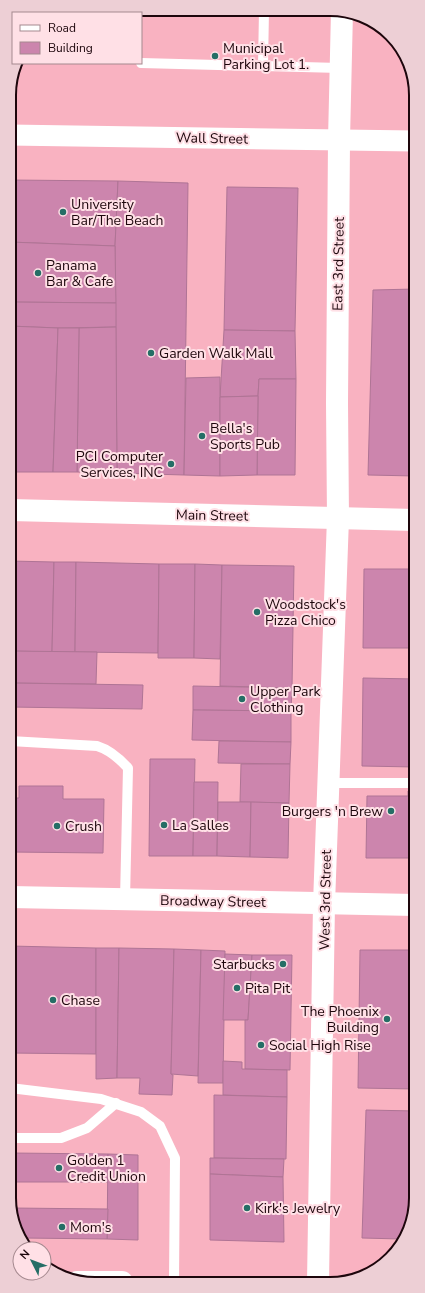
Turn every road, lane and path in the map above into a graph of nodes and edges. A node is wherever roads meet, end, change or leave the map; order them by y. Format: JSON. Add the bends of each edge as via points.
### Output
{"nodes":[{"id":1,"x":264,"y":16,"type":"edge"},
{"id":2,"x":342,"y":17,"type":"edge"},
{"id":3,"x":142,"y":63,"type":"edge"},
{"id":4,"x":263,"y":66,"type":"junction"},
{"id":5,"x":340,"y":68,"type":"junction"},
{"id":6,"x":16,"y":135,"type":"edge"},
{"id":7,"x":339,"y":140,"type":"junction"},
{"id":8,"x":409,"y":141,"type":"edge"},
{"id":9,"x":16,"y":510,"type":"edge"},
{"id":10,"x":338,"y":518,"type":"junction"},
{"id":11,"x":409,"y":520,"type":"edge"},
{"id":12,"x":16,"y":741,"type":"edge"},
{"id":13,"x":328,"y":783,"type":"junction"},
{"id":14,"x":409,"y":784,"type":"edge"},
{"id":15,"x":16,"y":897,"type":"edge"},
{"id":16,"x":125,"y":899,"type":"junction"},
{"id":17,"x":324,"y":904,"type":"junction"},
{"id":18,"x":409,"y":905,"type":"edge"},
{"id":19,"x":16,"y":1089,"type":"edge"},
{"id":20,"x":116,"y":1103,"type":"junction"},
{"id":21,"x":16,"y":1138,"type":"edge"},
{"id":22,"x":174,"y":1277,"type":"edge"},
{"id":23,"x":318,"y":1277,"type":"edge"}],
"edges":[{"from":1,"to":4,"type":"lane"},
{"from":2,"to":5,"type":"street","name":"East 3rd Street"},
{"from":3,"to":4,"type":"lane"},
{"from":4,"to":5,"type":"lane"},
{"from":5,"to":7,"type":"street","name":"East 3rd Street"},
{"from":6,"to":7,"type":"street","name":"Wall Street"},
{"from":7,"to":8,"type":"street","name":"Wall Street"},
{"from":7,"to":10,"type":"street","name":"East 3rd Street"},
{"from":9,"to":10,"type":"street","name":"Main Street"},
{"from":10,"to":11,"type":"street","name":"Main Street"},
{"from":10,"to":13,"type":"street","name":"West 3rd Street"},
{"from":12,"to":16,"type":"lane","via":[[97,746],[122,760],[128,768]]},
{"from":13,"to":14,"type":"lane"},
{"from":13,"to":17,"type":"street","name":"West 3rd Street"},
{"from":15,"to":16,"type":"street","name":"Broadway Street"},
{"from":16,"to":17,"type":"street","name":"Broadway Street"},
{"from":17,"to":18,"type":"street","name":"Broadway Street"},
{"from":17,"to":23,"type":"street","name":"West 3rd Street"},
{"from":19,"to":20,"type":"lane"},
{"from":20,"to":21,"type":"lane","via":[[87,1128],[61,1138]]},
{"from":20,"to":22,"type":"lane","via":[[141,1112],[160,1126],[175,1158]]}]}
